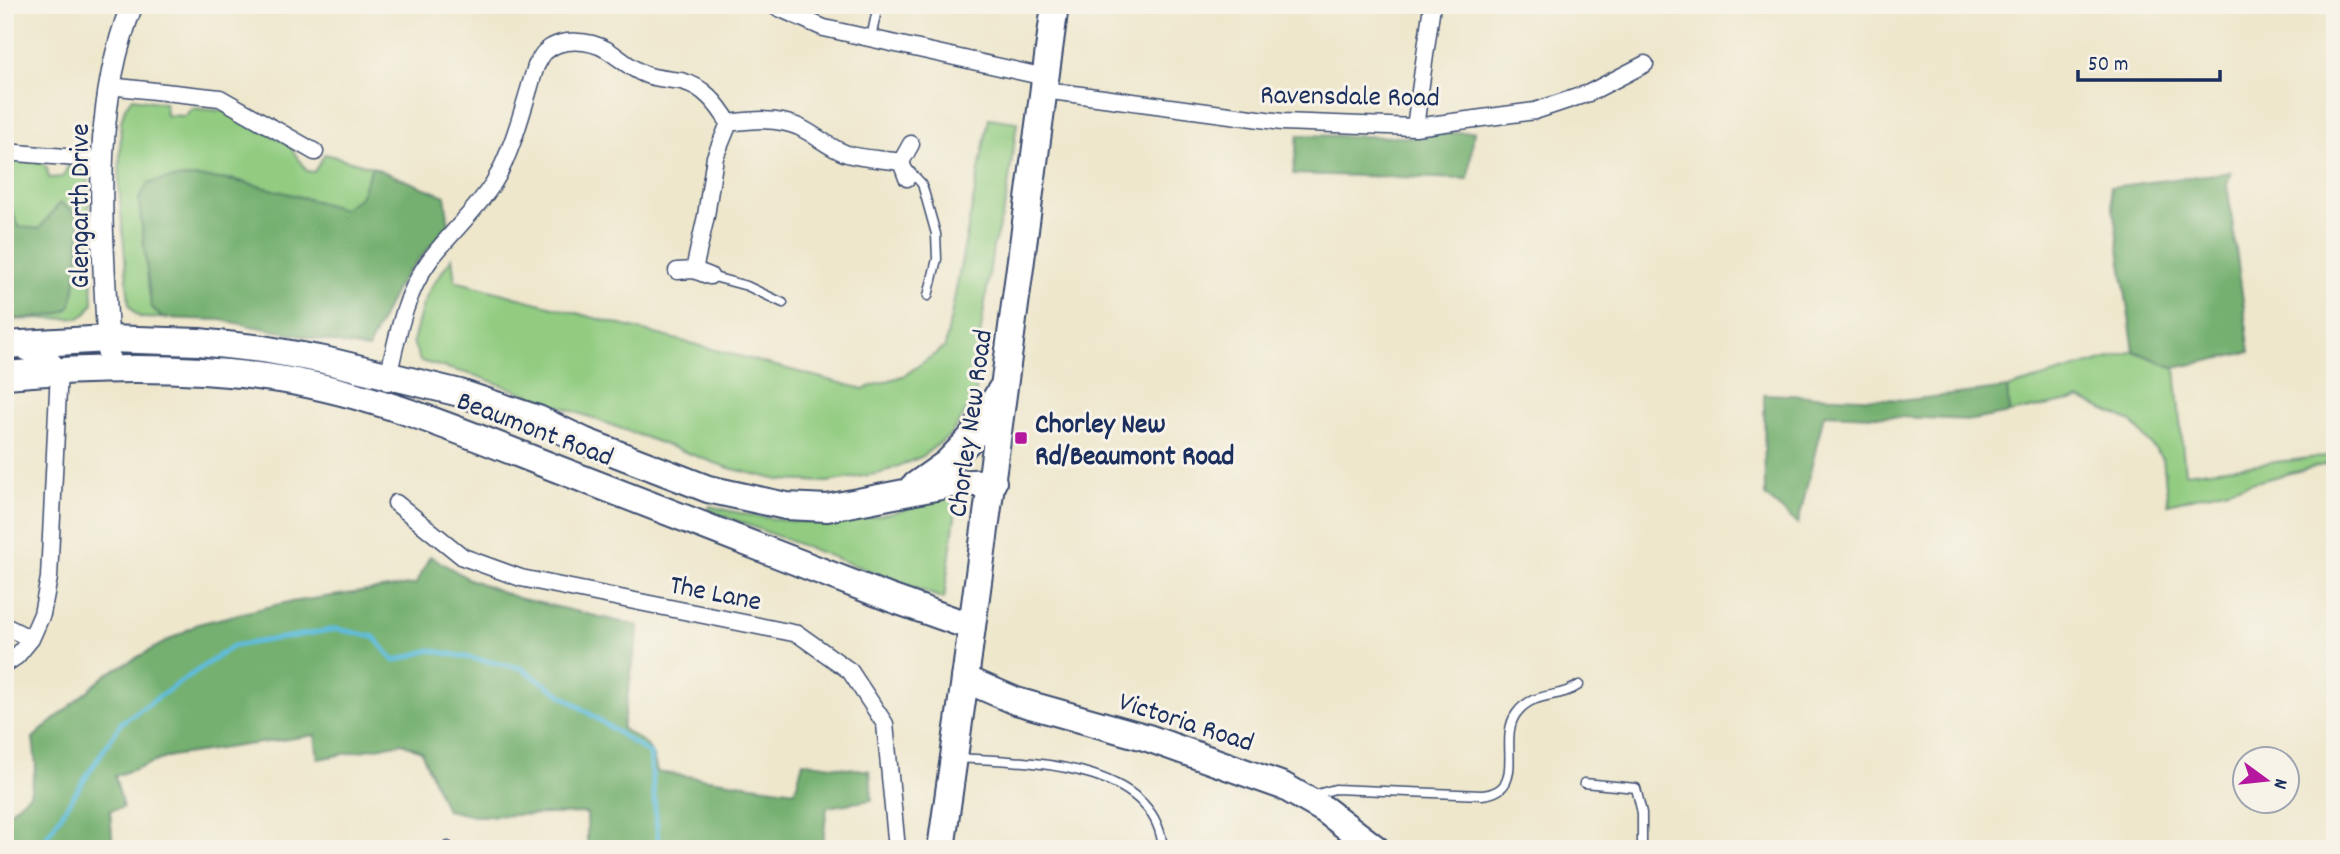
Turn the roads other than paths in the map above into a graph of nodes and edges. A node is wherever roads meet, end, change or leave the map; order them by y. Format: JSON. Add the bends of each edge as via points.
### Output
{"nodes":[{"id":1,"x":132,"y":5,"type":"edge"},
{"id":2,"x":772,"y":5,"type":"edge"},
{"id":3,"x":878,"y":5,"type":"edge"},
{"id":4,"x":1055,"y":5,"type":"edge"},
{"id":5,"x":1432,"y":5,"type":"edge"},
{"id":6,"x":871,"y":38,"type":"junction"},
{"id":7,"x":1645,"y":64,"type":"dead end"},
{"id":8,"x":1045,"y":83,"type":"junction"},
{"id":9,"x":109,"y":86,"type":"junction"},
{"id":10,"x":729,"y":123,"type":"junction"},
{"id":11,"x":1415,"y":127,"type":"junction"},
{"id":12,"x":911,"y":144,"type":"dead end"},
{"id":13,"x":5,"y":152,"type":"edge"},
{"id":14,"x":315,"y":152,"type":"dead end"},
{"id":15,"x":101,"y":160,"type":"junction"},
{"id":16,"x":901,"y":162,"type":"junction"},
{"id":17,"x":906,"y":178,"type":"dead end"},
{"id":18,"x":694,"y":270,"type":"junction"},
{"id":19,"x":677,"y":271,"type":"dead end"},
{"id":20,"x":710,"y":276,"type":"joint"},
{"id":21,"x":928,"y":296,"type":"dead end"},
{"id":22,"x":783,"y":303,"type":"dead end"},
{"id":23,"x":96,"y":340,"type":"junction"},
{"id":24,"x":5,"y":345,"type":"edge"},
{"id":25,"x":5,"y":351,"type":"edge"},
{"id":26,"x":109,"y":369,"type":"junction"},
{"id":27,"x":59,"y":370,"type":"junction"},
{"id":28,"x":389,"y":374,"type":"junction"},
{"id":29,"x":5,"y":376,"type":"edge"},
{"id":30,"x":1006,"y":382,"type":"junction"},
{"id":31,"x":382,"y":402,"type":"junction"},
{"id":32,"x":993,"y":482,"type":"junction"},
{"id":33,"x":906,"y":492,"type":"junction"},
{"id":34,"x":396,"y":503,"type":"dead end"},
{"id":35,"x":5,"y":626,"type":"edge"},
{"id":36,"x":972,"y":627,"type":"junction"},
{"id":37,"x":31,"y":639,"type":"junction"},
{"id":38,"x":5,"y":664,"type":"edge"},
{"id":39,"x":965,"y":679,"type":"junction"},
{"id":40,"x":1578,"y":685,"type":"dead end"},
{"id":41,"x":954,"y":758,"type":"junction"},
{"id":42,"x":1584,"y":783,"type":"dead end"},
{"id":43,"x":1304,"y":797,"type":"junction"},
{"id":44,"x":897,"y":849,"type":"edge"},
{"id":45,"x":941,"y":849,"type":"edge"},
{"id":46,"x":1163,"y":849,"type":"edge"},
{"id":47,"x":1376,"y":849,"type":"edge"},
{"id":48,"x":1642,"y":849,"type":"edge"}],
"edges":[{"from":1,"to":9,"type":"street","name":"Glengarth Drive"},
{"from":2,"to":6,"type":"street","name":"Ravensdale Road","via":[[824,28]]},
{"from":3,"to":6,"type":"lane"},
{"from":4,"to":8,"type":"main road","name":"Chorley New Road"},
{"from":5,"to":11,"type":"street"},
{"from":6,"to":8,"type":"street","name":"Ravensdale Road"},
{"from":7,"to":11,"type":"street","name":"Ravensdale Road","via":[[1589,93],[1535,111]]},
{"from":8,"to":11,"type":"street","name":"Ravensdale Road","via":[[1282,122]]},
{"from":8,"to":30,"type":"main road","name":"Chorley New Road"},
{"from":9,"to":14,"type":"street","via":[[220,98]]},
{"from":9,"to":15,"type":"street","name":"Glengarth Drive"},
{"from":10,"to":16,"type":"street","via":[[778,120],[849,154]]},
{"from":10,"to":18,"type":"street","via":[[715,157]]},
{"from":10,"to":28,"type":"street","via":[[703,91],[685,82],[648,76],[594,44],[561,43],[544,52],[496,180],[418,279],[405,309]]},
{"from":12,"to":16,"type":"street"},
{"from":13,"to":15,"type":"street"},
{"from":15,"to":23,"type":"street","name":"Glengarth Drive"},
{"from":16,"to":17,"type":"street"},
{"from":16,"to":21,"type":"lane","via":[[922,184],[936,234],[937,259]]},
{"from":18,"to":19,"type":"street"},
{"from":18,"to":20,"type":"street"},
{"from":20,"to":22,"type":"lane"},
{"from":23,"to":24,"type":"main road","name":"Beaumont Road"},
{"from":23,"to":26,"type":"street","name":"Glengarth Drive"},
{"from":23,"to":27,"type":"street"},
{"from":23,"to":28,"type":"main road","name":"Beaumont Road","via":[[200,342],[263,349]]},
{"from":25,"to":27,"type":"street","via":[[46,355]]},
{"from":26,"to":27,"type":"main road","name":"Beaumont Road"},
{"from":26,"to":31,"type":"main road","name":"Beaumont Road","via":[[160,368],[280,379]]},
{"from":27,"to":29,"type":"main road","name":"Beaumont Road"},
{"from":27,"to":37,"type":"street","via":[[49,578]]},
{"from":28,"to":31,"type":"street"},
{"from":28,"to":33,"type":"main road","name":"Beaumont Road","via":[[522,413],[708,489],[786,506],[827,508]]},
{"from":30,"to":32,"type":"main road","name":"Chorley New Road"},
{"from":30,"to":33,"type":"main road","via":[[972,437],[947,463]]},
{"from":31,"to":36,"type":"main road","name":"Beaumont Road"},
{"from":32,"to":33,"type":"main road","name":"Beaumont Road"},
{"from":32,"to":36,"type":"main road","name":"Chorley New Road"},
{"from":34,"to":44,"type":"street","name":"The Lane","via":[[463,556],[521,578],[798,634],[850,671],[886,724]]},
{"from":35,"to":37,"type":"street"},
{"from":36,"to":39,"type":"main road","name":"Chorley New Road"},
{"from":37,"to":38,"type":"street"},
{"from":39,"to":41,"type":"main road","name":"Chorley New Road"},
{"from":39,"to":43,"type":"main road","name":"Victoria Road","via":[[1016,701],[1184,750]]},
{"from":40,"to":43,"type":"lane","via":[[1534,699],[1515,715],[1508,774],[1498,792],[1335,789]]},
{"from":41,"to":45,"type":"main road","name":"Chorley New Road"},
{"from":41,"to":46,"type":"lane","via":[[1040,762],[1079,769],[1110,782],[1155,816]]},
{"from":42,"to":48,"type":"lane","via":[[1636,788],[1642,813]]},
{"from":43,"to":47,"type":"main road","name":"Victoria Road"}]}
